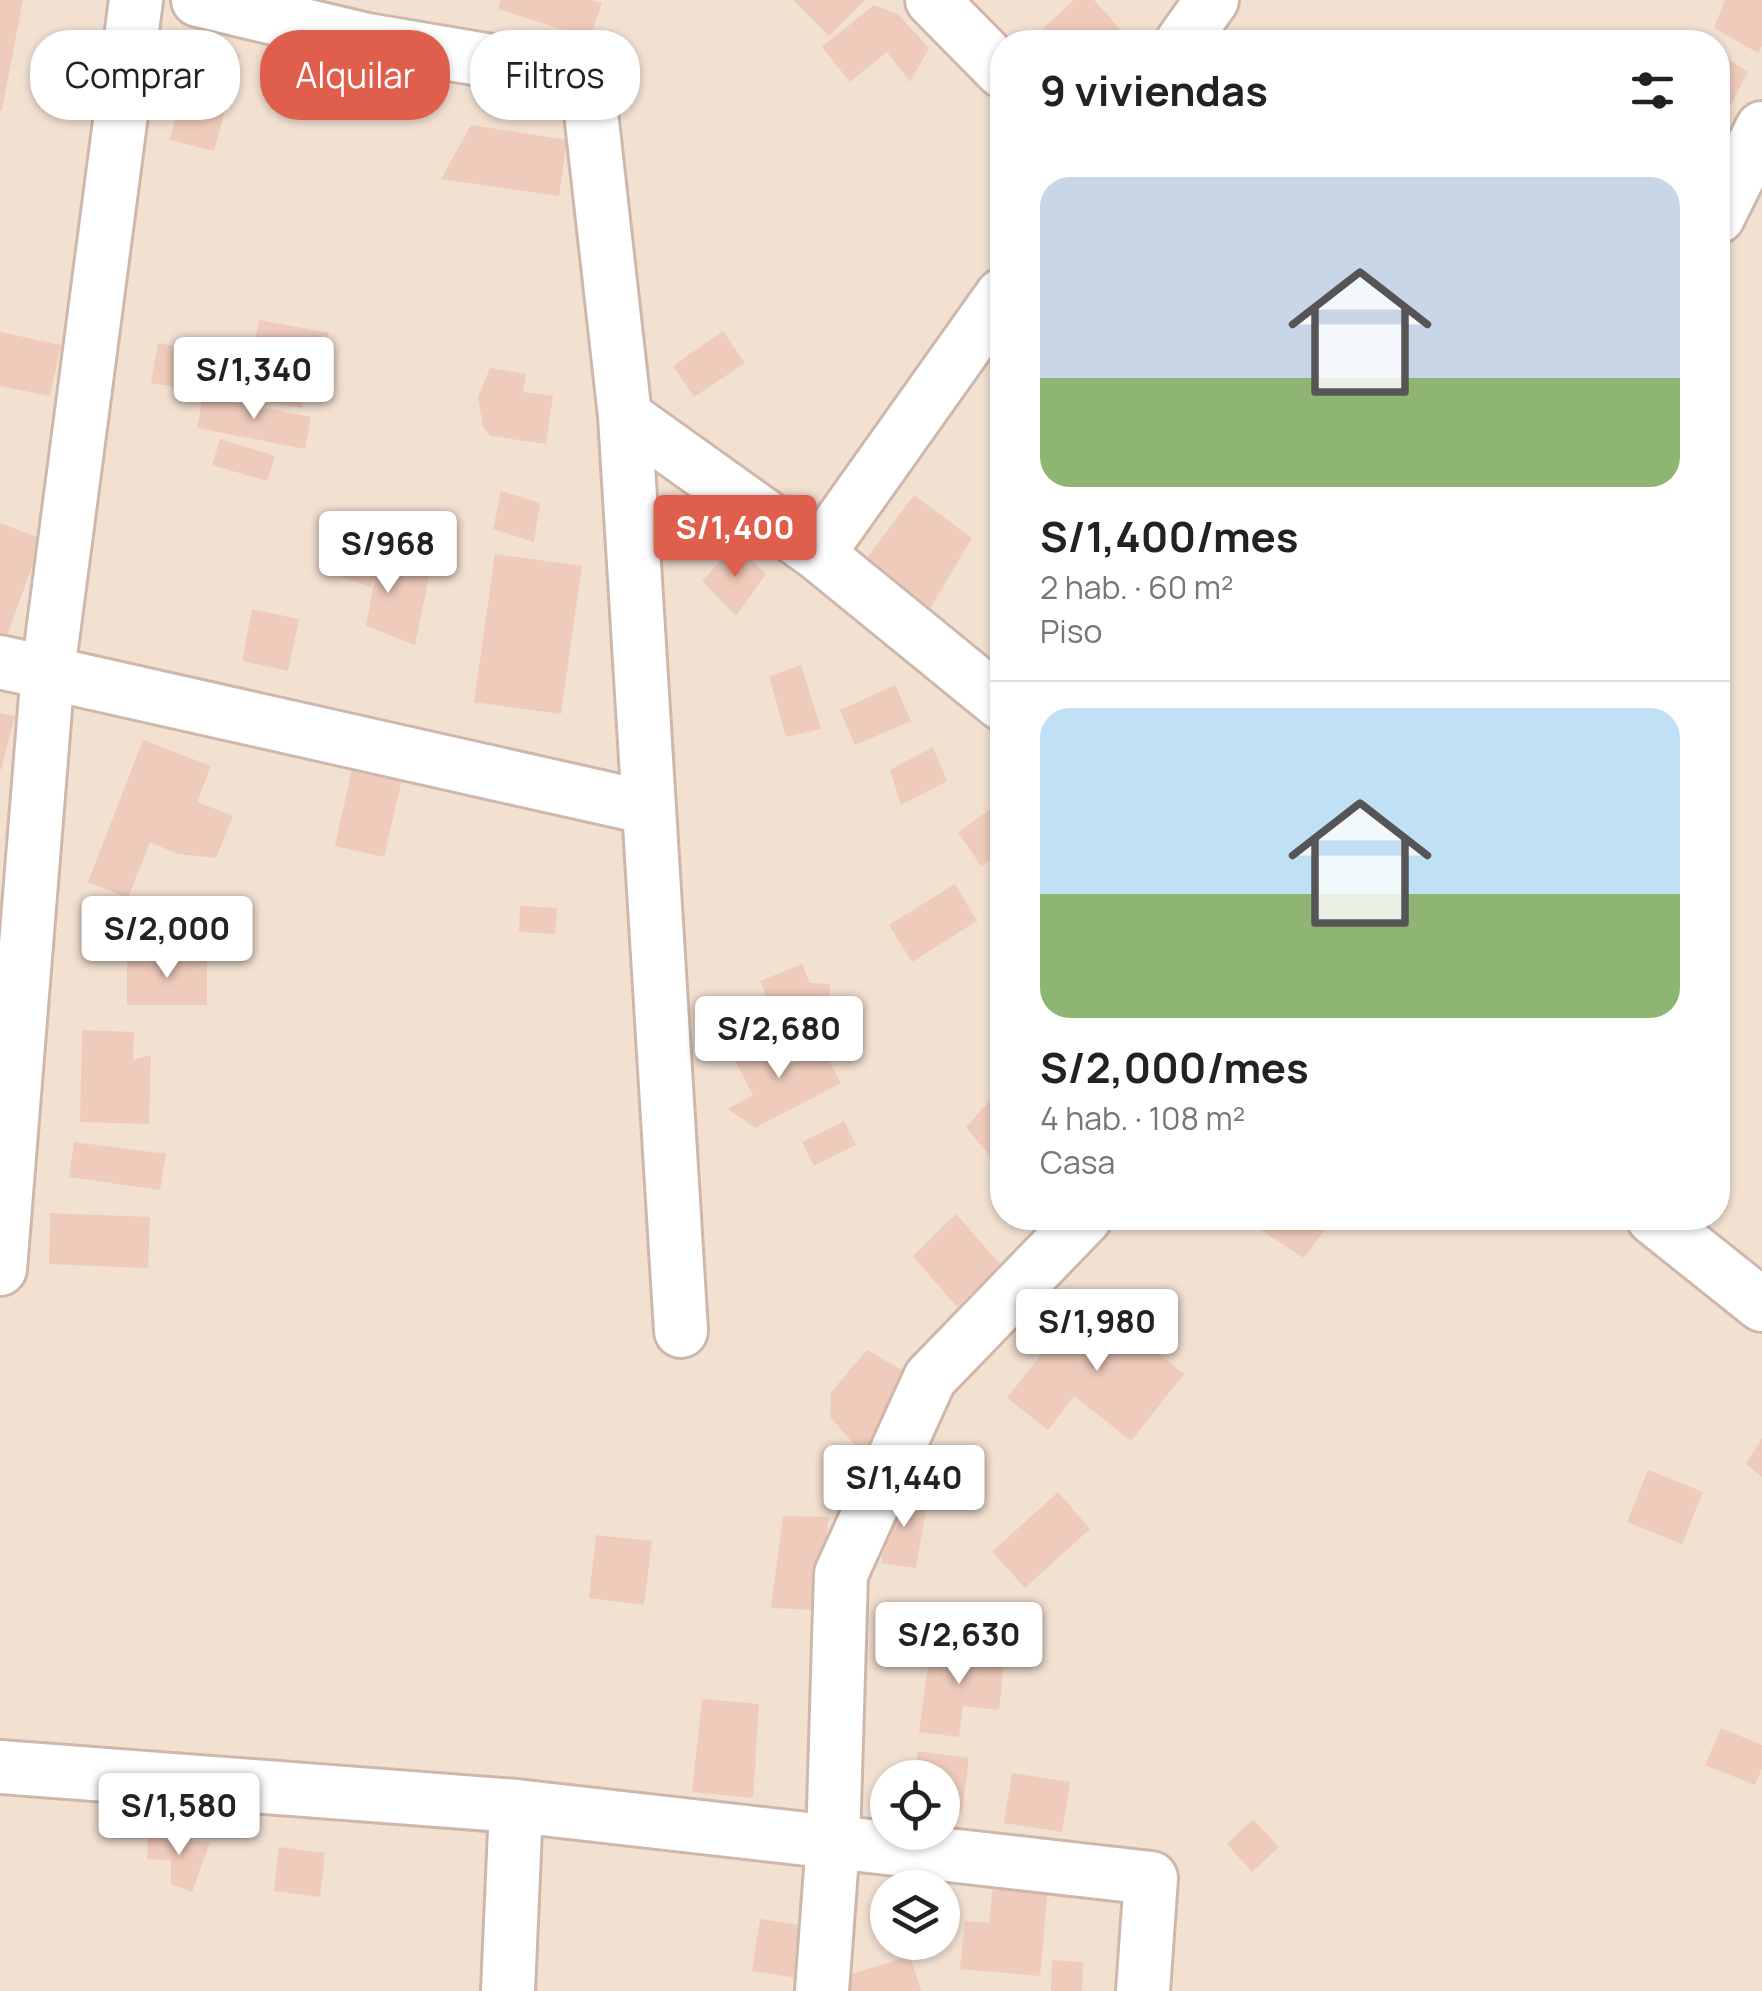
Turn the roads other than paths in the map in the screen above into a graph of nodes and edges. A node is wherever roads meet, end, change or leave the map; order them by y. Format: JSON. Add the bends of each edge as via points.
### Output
{"nodes":[{"id":1,"x":136,"y":0,"type":"edge"},
{"id":2,"x":198,"y":0,"type":"edge"},
{"id":3,"x":932,"y":0,"type":"edge"},
{"id":4,"x":1212,"y":0,"type":"edge"},
{"id":5,"x":1191,"y":30,"type":"edge"},
{"id":6,"x":990,"y":59,"type":"edge"},
{"id":7,"x":1762,"y":128,"type":"edge"},
{"id":8,"x":1730,"y":193,"type":"edge"},
{"id":9,"x":990,"y":312,"type":"edge"},
{"id":10,"x":625,"y":416,"type":"junction"},
{"id":11,"x":818,"y":554,"type":"junction"},
{"id":12,"x":24,"y":667,"type":"edge"},
{"id":13,"x":990,"y":694,"type":"edge"},
{"id":14,"x":649,"y":808,"type":"junction"},
{"id":15,"x":1073,"y":1230,"type":"edge"},
{"id":16,"x":1668,"y":1230,"type":"edge"},
{"id":17,"x":0,"y":1270,"type":"edge"},
{"id":18,"x":1762,"y":1304,"type":"edge"},
{"id":19,"x":681,"y":1331,"type":"dead end"},
{"id":20,"x":0,"y":1768,"type":"edge"},
{"id":21,"x":516,"y":1806,"type":"junction"},
{"id":22,"x":834,"y":1842,"type":"junction"},
{"id":23,"x":508,"y":1991,"type":"edge"},
{"id":24,"x":822,"y":1991,"type":"edge"},
{"id":25,"x":1142,"y":1991,"type":"edge"}],
"edges":[{"from":1,"to":12,"type":"street"},
{"from":2,"to":10,"type":"street","via":[[367,40],[586,77]]},
{"from":3,"to":6,"type":"street"},
{"from":4,"to":5,"type":"street"},
{"from":7,"to":8,"type":"street"},
{"from":9,"to":11,"type":"street"},
{"from":10,"to":11,"type":"street"},
{"from":10,"to":14,"type":"street"},
{"from":11,"to":13,"type":"street"},
{"from":12,"to":14,"type":"street"},
{"from":12,"to":17,"type":"street"},
{"from":14,"to":19,"type":"street"},
{"from":15,"to":22,"type":"street","via":[[930,1378],[841,1574]]},
{"from":16,"to":18,"type":"street"},
{"from":20,"to":21,"type":"street"},
{"from":21,"to":22,"type":"street"},
{"from":21,"to":23,"type":"street"},
{"from":22,"to":24,"type":"street"},
{"from":22,"to":25,"type":"street","via":[[1150,1878]]}]}
